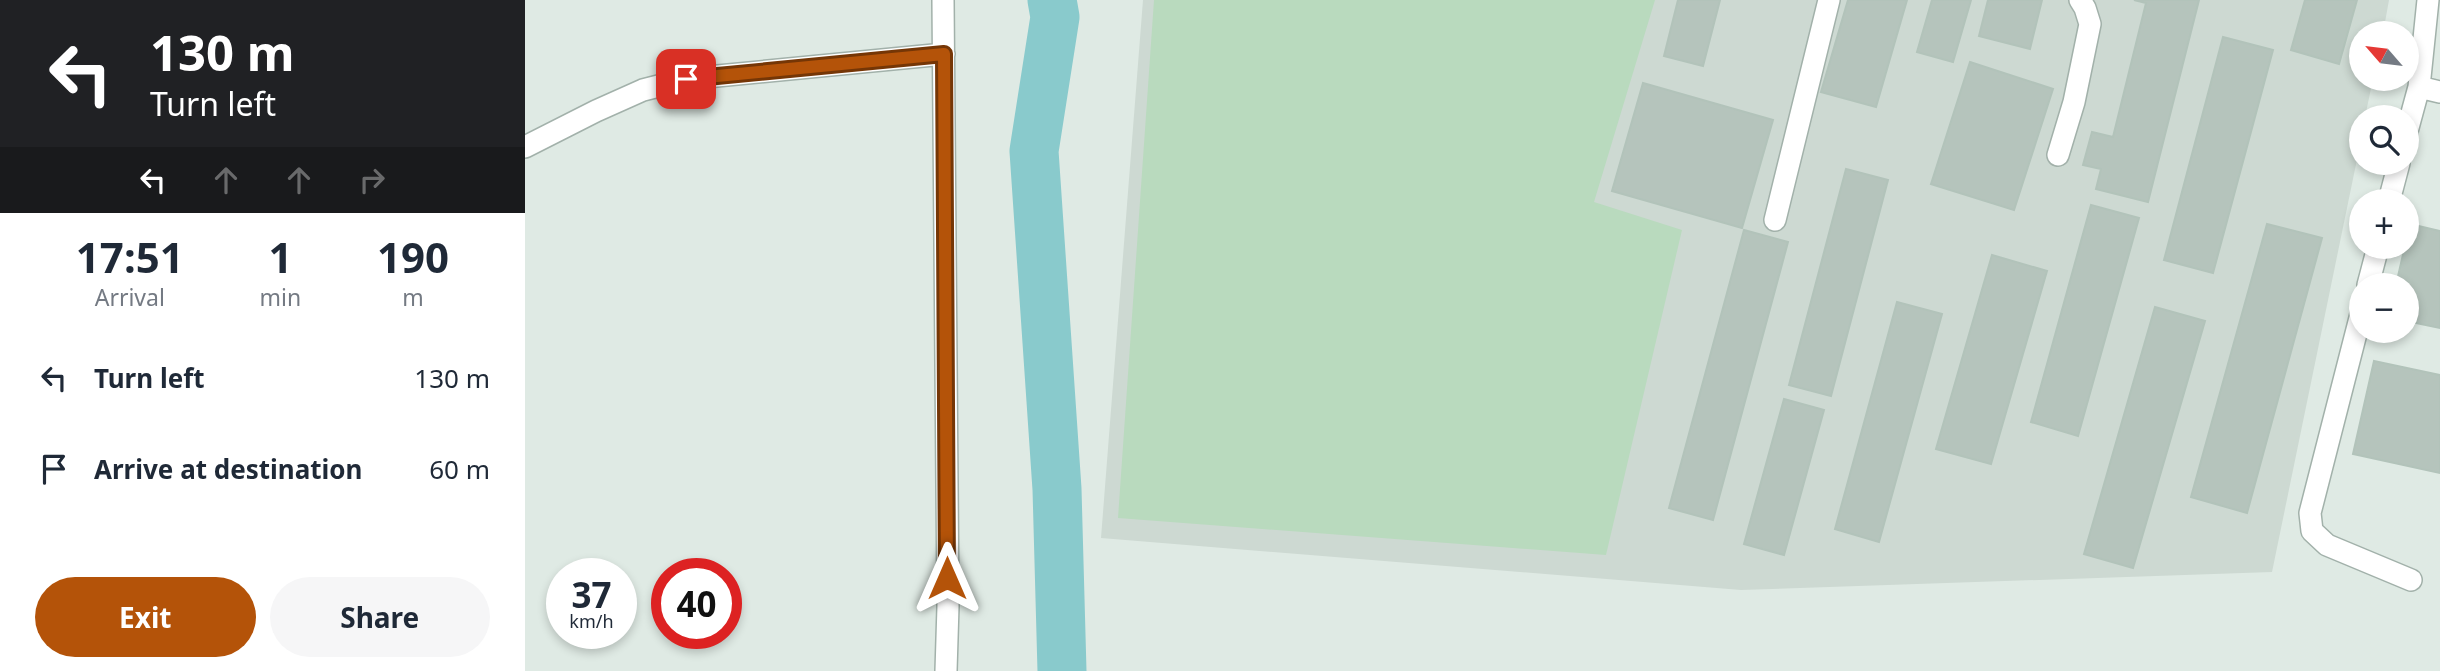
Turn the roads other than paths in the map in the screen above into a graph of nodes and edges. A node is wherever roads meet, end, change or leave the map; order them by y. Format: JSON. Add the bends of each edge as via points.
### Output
{"nodes":[{"id":1,"x":943,"y":0,"type":"edge"},
{"id":2,"x":1829,"y":0,"type":"edge"},
{"id":3,"x":2080,"y":0,"type":"edge"},
{"id":4,"x":2428,"y":0,"type":"edge"},
{"id":5,"x":944,"y":54,"type":"junction"},
{"id":6,"x":2419,"y":87,"type":"joint"},
{"id":7,"x":2440,"y":92,"type":"edge"},
{"id":8,"x":525,"y":148,"type":"edge"},
{"id":9,"x":2058,"y":155,"type":"dead end"},
{"id":10,"x":1775,"y":220,"type":"dead end"},
{"id":11,"x":2354,"y":343,"type":"edge"},
{"id":12,"x":2411,"y":580,"type":"dead end"},
{"id":13,"x":946,"y":671,"type":"edge"}],
"edges":[{"from":1,"to":5,"type":"street"},
{"from":2,"to":10,"type":"street"},
{"from":3,"to":9,"type":"street","via":[[2090,24]]},
{"from":4,"to":6,"type":"street"},
{"from":5,"to":8,"type":"street","via":[[686,79],[643,90]]},
{"from":5,"to":13,"type":"street"},
{"from":6,"to":7,"type":"street"},
{"from":11,"to":12,"type":"street","via":[[2310,513],[2312,531],[2327,545]]}]}
